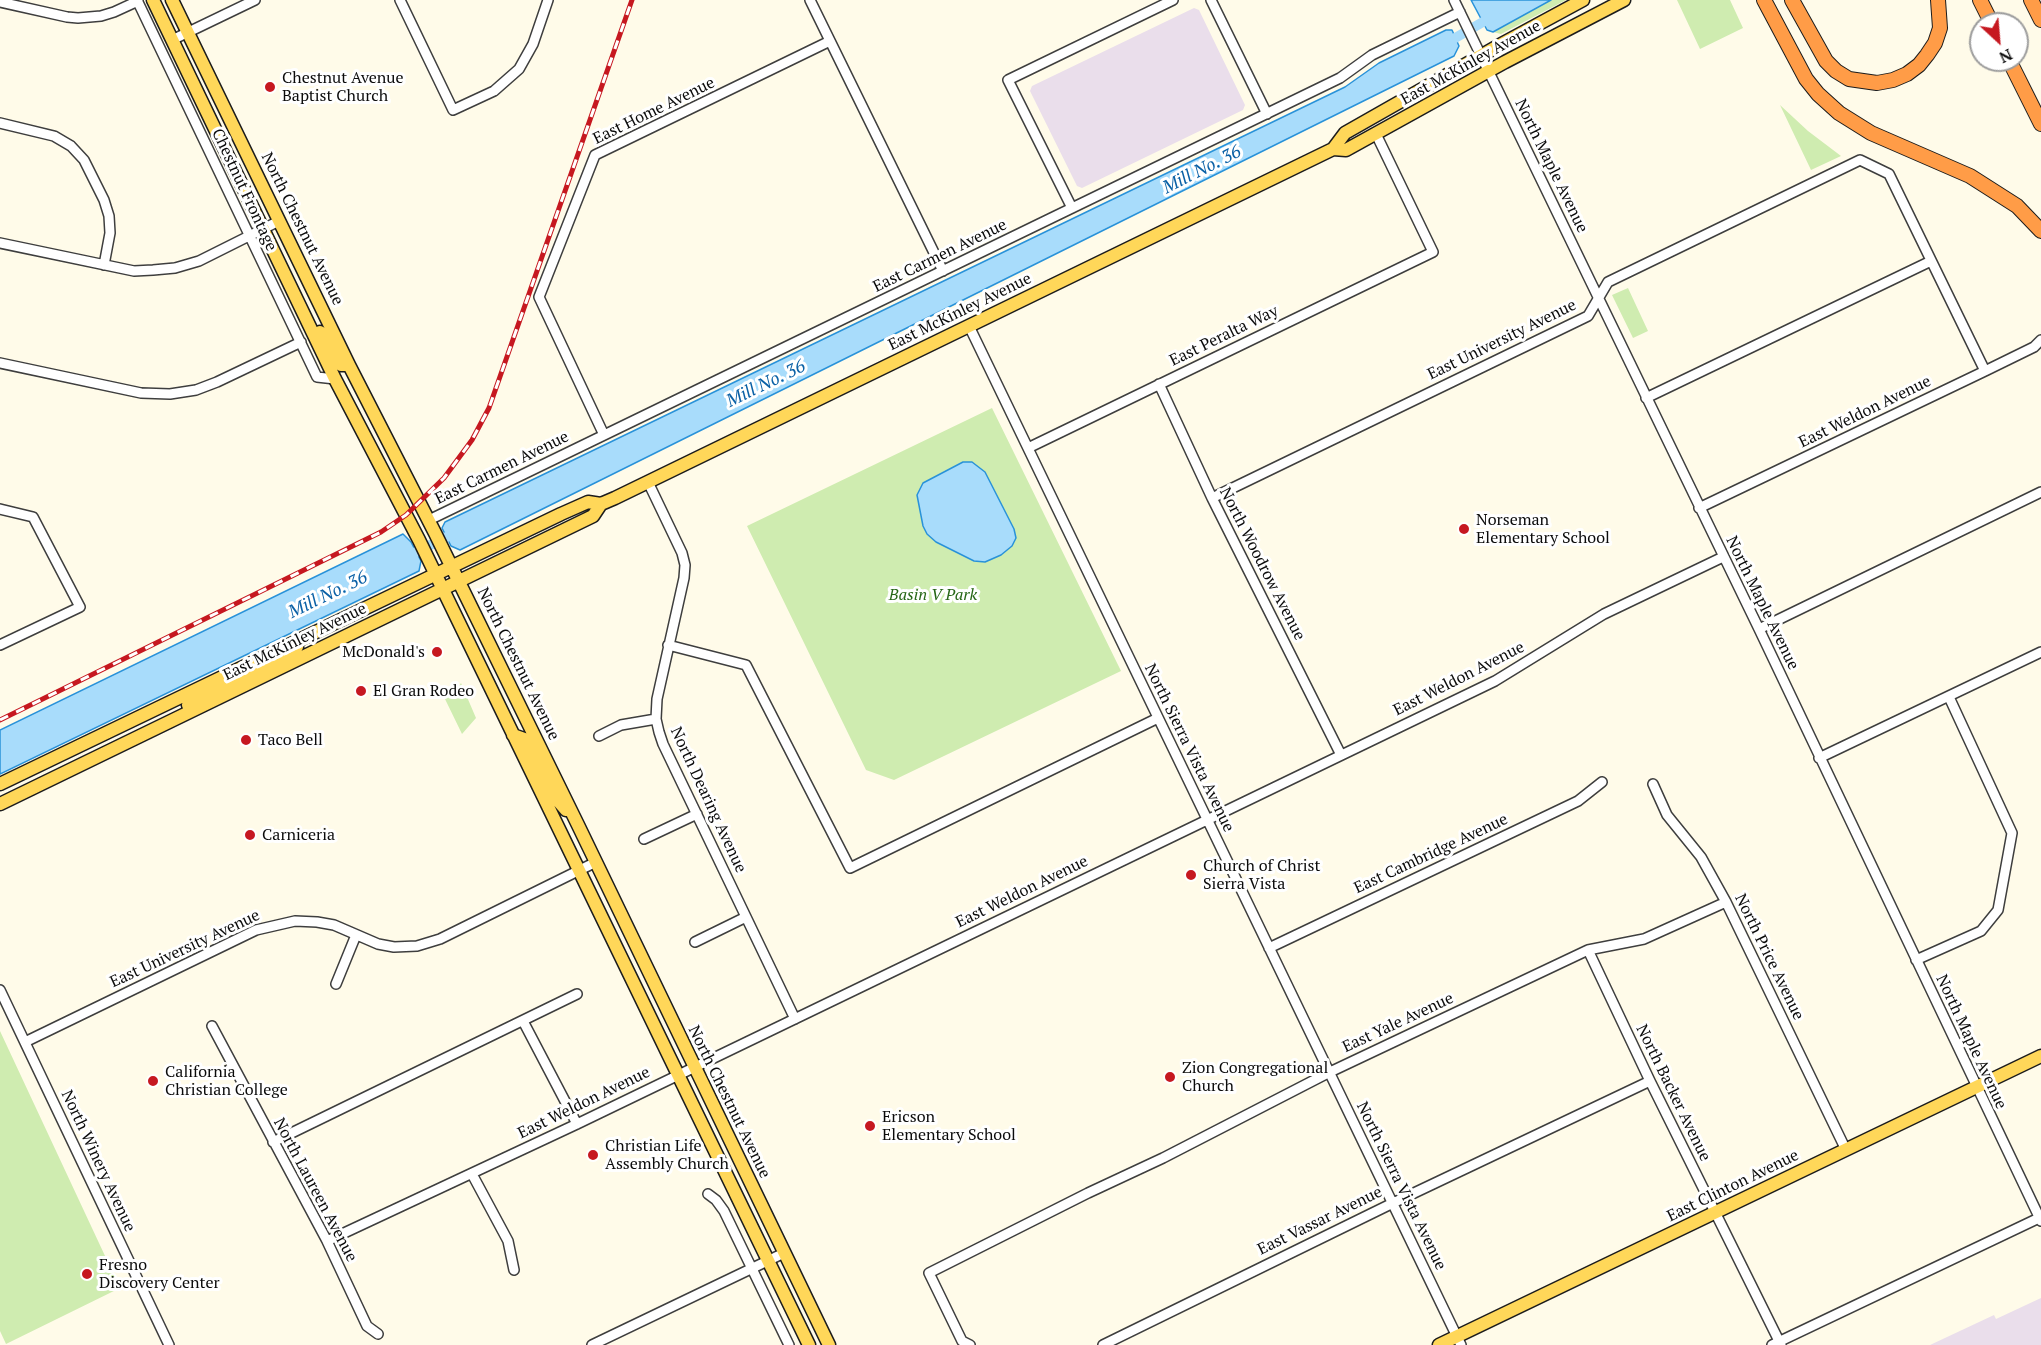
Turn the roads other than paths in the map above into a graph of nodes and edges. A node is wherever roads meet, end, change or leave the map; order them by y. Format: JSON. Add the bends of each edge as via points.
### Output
{"nodes":[{"id":1,"x":153,"y":0,"type":"edge"},
{"id":2,"x":172,"y":0,"type":"edge"},
{"id":3,"x":255,"y":0,"type":"edge"},
{"id":4,"x":400,"y":0,"type":"edge"},
{"id":5,"x":548,"y":0,"type":"edge"},
{"id":6,"x":810,"y":0,"type":"edge"},
{"id":7,"x":1173,"y":0,"type":"edge"},
{"id":8,"x":1211,"y":0,"type":"edge"},
{"id":9,"x":1454,"y":0,"type":"edge"},
{"id":10,"x":1583,"y":0,"type":"edge"},
{"id":11,"x":1624,"y":0,"type":"edge"},
{"id":12,"x":1764,"y":0,"type":"edge"},
{"id":13,"x":1792,"y":0,"type":"edge"},
{"id":14,"x":1938,"y":0,"type":"edge"},
{"id":15,"x":2031,"y":0,"type":"edge"},
{"id":16,"x":137,"y":1,"type":"edge"},
{"id":17,"x":0,"y":2,"type":"edge"},
{"id":18,"x":1460,"y":12,"type":"junction"},
{"id":19,"x":2041,"y":20,"type":"edge"},
{"id":20,"x":188,"y":32,"type":"junction"},
{"id":21,"x":172,"y":40,"type":"junction"},
{"id":22,"x":830,"y":41,"type":"junction"},
{"id":23,"x":1481,"y":56,"type":"junction"},
{"id":24,"x":1489,"y":71,"type":"junction"},
{"id":25,"x":2015,"y":72,"type":"edge"},
{"id":26,"x":1267,"y":114,"type":"junction"},
{"id":27,"x":0,"y":123,"type":"edge"},
{"id":28,"x":2041,"y":124,"type":"edge"},
{"id":29,"x":1376,"y":134,"type":"junction"},
{"id":30,"x":1333,"y":148,"type":"junction"},
{"id":31,"x":1072,"y":208,"type":"junction"},
{"id":32,"x":279,"y":221,"type":"junction"},
{"id":33,"x":264,"y":229,"type":"junction"},
{"id":34,"x":2041,"y":231,"type":"edge"},
{"id":35,"x":249,"y":236,"type":"junction"},
{"id":36,"x":0,"y":243,"type":"edge"},
{"id":37,"x":1931,"y":261,"type":"junction"},
{"id":38,"x":104,"y":265,"type":"junction"},
{"id":39,"x":943,"y":271,"type":"junction"},
{"id":40,"x":1598,"y":299,"type":"junction"},
{"id":41,"x":309,"y":324,"type":"junction"},
{"id":42,"x":969,"y":326,"type":"junction"},
{"id":43,"x":2041,"y":340,"type":"edge"},
{"id":44,"x":301,"y":342,"type":"junction"},
{"id":45,"x":0,"y":363,"type":"edge"},
{"id":46,"x":349,"y":365,"type":"junction"},
{"id":47,"x":1985,"y":371,"type":"junction"},
{"id":48,"x":335,"y":379,"type":"junction"},
{"id":49,"x":1159,"y":384,"type":"junction"},
{"id":50,"x":1646,"y":398,"type":"junction"},
{"id":51,"x":604,"y":435,"type":"junction"},
{"id":52,"x":1028,"y":448,"type":"junction"},
{"id":53,"x":648,"y":482,"type":"junction"},
{"id":54,"x":2041,"y":492,"type":"edge"},
{"id":55,"x":1212,"y":498,"type":"junction"},
{"id":56,"x":601,"y":504,"type":"junction"},
{"id":57,"x":402,"y":507,"type":"junction"},
{"id":58,"x":0,"y":508,"type":"edge"},
{"id":59,"x":1699,"y":508,"type":"junction"},
{"id":60,"x":429,"y":520,"type":"junction"},
{"id":61,"x":1723,"y":556,"type":"junction"},
{"id":62,"x":451,"y":565,"type":"junction"},
{"id":63,"x":435,"y":573,"type":"junction"},
{"id":64,"x":459,"y":580,"type":"junction"},
{"id":65,"x":443,"y":588,"type":"junction"},
{"id":66,"x":322,"y":628,"type":"junction"},
{"id":67,"x":1759,"y":629,"type":"junction"},
{"id":68,"x":0,"y":645,"type":"edge"},
{"id":69,"x":668,"y":645,"type":"junction"},
{"id":70,"x":2041,"y":652,"type":"edge"},
{"id":71,"x":1949,"y":697,"type":"junction"},
{"id":72,"x":185,"y":714,"type":"junction"},
{"id":73,"x":1158,"y":718,"type":"junction"},
{"id":74,"x":656,"y":719,"type":"junction"},
{"id":75,"x":513,"y":735,"type":"junction"},
{"id":76,"x":599,"y":736,"type":"dead end"},
{"id":77,"x":1341,"y":755,"type":"junction"},
{"id":78,"x":1819,"y":759,"type":"junction"},
{"id":79,"x":1602,"y":782,"type":"dead end"},
{"id":80,"x":0,"y":784,"type":"edge"},
{"id":81,"x":1653,"y":784,"type":"dead end"},
{"id":82,"x":0,"y":804,"type":"edge"},
{"id":83,"x":697,"y":814,"type":"junction"},
{"id":84,"x":1207,"y":819,"type":"junction"},
{"id":85,"x":578,"y":825,"type":"junction"},
{"id":86,"x":644,"y":838,"type":"dead end"},
{"id":87,"x":596,"y":862,"type":"junction"},
{"id":88,"x":579,"y":871,"type":"junction"},
{"id":89,"x":1726,"y":902,"type":"junction"},
{"id":90,"x":746,"y":917,"type":"junction"},
{"id":91,"x":357,"y":935,"type":"junction"},
{"id":92,"x":695,"y":942,"type":"dead end"},
{"id":93,"x":1269,"y":948,"type":"junction"},
{"id":94,"x":1588,"y":950,"type":"junction"},
{"id":95,"x":1916,"y":960,"type":"junction"},
{"id":96,"x":336,"y":984,"type":"dead end"},
{"id":97,"x":0,"y":990,"type":"edge"},
{"id":98,"x":577,"y":994,"type":"dead end"},
{"id":99,"x":795,"y":1019,"type":"junction"},
{"id":100,"x":523,"y":1021,"type":"junction"},
{"id":101,"x":212,"y":1026,"type":"dead end"},
{"id":102,"x":25,"y":1042,"type":"junction"},
{"id":103,"x":2041,"y":1056,"type":"edge"},
{"id":104,"x":694,"y":1067,"type":"junction"},
{"id":105,"x":1330,"y":1072,"type":"junction"},
{"id":106,"x":678,"y":1075,"type":"junction"},
{"id":107,"x":1650,"y":1081,"type":"junction"},
{"id":108,"x":1976,"y":1087,"type":"junction"},
{"id":109,"x":577,"y":1124,"type":"junction"},
{"id":110,"x":273,"y":1142,"type":"junction"},
{"id":111,"x":1846,"y":1150,"type":"junction"},
{"id":112,"x":472,"y":1174,"type":"junction"},
{"id":113,"x":708,"y":1194,"type":"dead end"},
{"id":114,"x":1393,"y":1203,"type":"junction"},
{"id":115,"x":1716,"y":1212,"type":"junction"},
{"id":116,"x":2040,"y":1219,"type":"edge"},
{"id":117,"x":327,"y":1241,"type":"junction"},
{"id":118,"x":784,"y":1253,"type":"junction"},
{"id":119,"x":768,"y":1261,"type":"junction"},
{"id":120,"x":752,"y":1268,"type":"junction"},
{"id":121,"x":514,"y":1270,"type":"dead end"},
{"id":122,"x":378,"y":1334,"type":"dead end"},
{"id":123,"x":1459,"y":1341,"type":"edge"},
{"id":124,"x":1777,"y":1344,"type":"edge"},
{"id":125,"x":169,"y":1345,"type":"edge"},
{"id":126,"x":592,"y":1345,"type":"edge"},
{"id":127,"x":789,"y":1345,"type":"edge"},
{"id":128,"x":809,"y":1345,"type":"edge"},
{"id":129,"x":829,"y":1345,"type":"edge"},
{"id":130,"x":970,"y":1345,"type":"edge"},
{"id":131,"x":1103,"y":1345,"type":"edge"},
{"id":132,"x":1439,"y":1345,"type":"edge"}],
"edges":[{"from":1,"to":21,"type":"main road","name":"North Chestnut Avenue"},
{"from":2,"to":20,"type":"main road","name":"North Chestnut Avenue"},
{"from":3,"to":20,"type":"street"},
{"from":4,"to":5,"type":"street","via":[[453,110],[494,91],[519,69],[533,44]]},
{"from":6,"to":22,"type":"street"},
{"from":7,"to":31,"type":"street","via":[[1008,80]]},
{"from":8,"to":26,"type":"street"},
{"from":9,"to":18,"type":"street","name":"North Maple Avenue"},
{"from":10,"to":23,"type":"main road","name":"East McKinley Avenue"},
{"from":11,"to":24,"type":"main road","name":"East McKinley Avenue"},
{"from":12,"to":34,"type":"highway","via":[[1806,79],[1839,113],[1871,133],[1970,176],[2017,206]]},
{"from":13,"to":14,"type":"highway","via":[[1826,61],[1836,71],[1849,79],[1876,83],[1893,80],[1919,66],[1940,28]]},
{"from":15,"to":19,"type":"highway"},
{"from":16,"to":17,"type":"street","via":[[107,14],[78,18]]},
{"from":16,"to":35,"type":"street","name":"Chestnut Frontage"},
{"from":18,"to":23,"type":"street","name":"North Maple Avenue"},
{"from":18,"to":26,"type":"street","name":"East Carmen Avenue","via":[[1372,55],[1340,78]]},
{"from":20,"to":21,"type":"street"},
{"from":20,"to":32,"type":"main road","name":"North Chestnut Avenue"},
{"from":21,"to":33,"type":"main road","name":"North Chestnut Avenue"},
{"from":22,"to":39,"type":"street"},
{"from":22,"to":51,"type":"street","name":"East Home Avenue","via":[[595,155],[539,297]]},
{"from":23,"to":24,"type":"street","name":"North Maple Avenue"},
{"from":23,"to":30,"type":"main road","name":"East McKinley Avenue","via":[[1345,133]]},
{"from":24,"to":29,"type":"main road","name":"East McKinley Avenue"},
{"from":24,"to":40,"type":"street","name":"North Maple Avenue"},
{"from":25,"to":28,"type":"highway"},
{"from":26,"to":31,"type":"street","name":"East Carmen Avenue"},
{"from":27,"to":38,"type":"street","via":[[54,136],[84,160],[109,216]]},
{"from":29,"to":30,"type":"main road","name":"East McKinley Avenue","via":[[1346,150]]},
{"from":29,"to":49,"type":"street","name":"East Peralta Way","via":[[1433,252]]},
{"from":30,"to":42,"type":"main road","name":"East McKinley Avenue"},
{"from":31,"to":39,"type":"street","name":"East Carmen Avenue"},
{"from":32,"to":33,"type":"street"},
{"from":32,"to":46,"type":"main road","name":"North Chestnut Avenue"},
{"from":33,"to":35,"type":"street"},
{"from":33,"to":41,"type":"main road","name":"North Chestnut Avenue"},
{"from":35,"to":38,"type":"street","via":[[199,261],[175,268],[134,271]]},
{"from":35,"to":44,"type":"street","name":"Chestnut Frontage"},
{"from":36,"to":38,"type":"street"},
{"from":37,"to":40,"type":"street","name":"East University Avenue","via":[[1889,174],[1860,160],[1608,282]]},
{"from":37,"to":47,"type":"street"},
{"from":37,"to":50,"type":"street"},
{"from":39,"to":51,"type":"street","name":"East Carmen Avenue"},
{"from":40,"to":50,"type":"street","name":"North Maple Avenue"},
{"from":40,"to":55,"type":"street","name":"East University Avenue","via":[[1588,316]]},
{"from":41,"to":46,"type":"main road","via":[[323,335],[337,362]]},
{"from":41,"to":48,"type":"main road","name":"North Chestnut Avenue"},
{"from":42,"to":52,"type":"street","name":"North Sierra Vista Avenue"},
{"from":42,"to":53,"type":"main road","name":"East McKinley Avenue"},
{"from":43,"to":47,"type":"street","name":"East Weldon Avenue"},
{"from":44,"to":45,"type":"street","via":[[217,382],[170,394],[141,393]]},
{"from":44,"to":48,"type":"street","name":"Chestnut Frontage","via":[[317,377]]},
{"from":46,"to":60,"type":"main road","name":"North Chestnut Avenue"},
{"from":47,"to":59,"type":"street","name":"East Weldon Avenue"},
{"from":48,"to":57,"type":"main road","name":"North Chestnut Avenue"},
{"from":49,"to":52,"type":"street","name":"East Peralta Way"},
{"from":49,"to":55,"type":"street","name":"North Woodrow Avenue"},
{"from":50,"to":59,"type":"street","name":"North Maple Avenue"},
{"from":51,"to":60,"type":"street","name":"East Carmen Avenue"},
{"from":52,"to":73,"type":"street","name":"North Sierra Vista Avenue"},
{"from":53,"to":56,"type":"main road","name":"East McKinley Avenue"},
{"from":53,"to":69,"type":"street","name":"North Dearing Avenue","via":[[685,565]]},
{"from":54,"to":67,"type":"street"},
{"from":55,"to":77,"type":"street","name":"North Woodrow Avenue"},
{"from":56,"to":62,"type":"main road","name":"East McKinley Avenue","via":[[588,502]]},
{"from":56,"to":64,"type":"main road","name":"East McKinley Avenue","via":[[592,516]]},
{"from":57,"to":60,"type":"main road"},
{"from":57,"to":63,"type":"main road","name":"North Chestnut Avenue"},
{"from":58,"to":68,"type":"street","via":[[33,517],[80,607]]},
{"from":59,"to":61,"type":"street","name":"North Maple Avenue"},
{"from":60,"to":62,"type":"main road","name":"North Chestnut Avenue"},
{"from":61,"to":67,"type":"street","name":"North Maple Avenue"},
{"from":61,"to":77,"type":"street","name":"East Weldon Avenue","via":[[1604,614],[1495,681]]},
{"from":62,"to":63,"type":"main road","name":"East McKinley Avenue"},
{"from":62,"to":64,"type":"main road","name":"North Chestnut Avenue"},
{"from":63,"to":65,"type":"main road","name":"North Chestnut Avenue"},
{"from":63,"to":66,"type":"main road","name":"East McKinley Avenue"},
{"from":64,"to":65,"type":"main road","name":"East McKinley Avenue"},
{"from":64,"to":85,"type":"main road","name":"North Chestnut Avenue"},
{"from":65,"to":72,"type":"main road","name":"East McKinley Avenue"},
{"from":65,"to":75,"type":"main road","name":"North Chestnut Avenue"},
{"from":66,"to":72,"type":"main road","via":[[284,656],[191,702]]},
{"from":66,"to":80,"type":"main road","name":"East McKinley Avenue"},
{"from":67,"to":78,"type":"street","name":"North Maple Avenue"},
{"from":69,"to":73,"type":"street","via":[[746,665],[850,868]]},
{"from":69,"to":74,"type":"street","name":"North Dearing Avenue"},
{"from":70,"to":71,"type":"street"},
{"from":71,"to":78,"type":"street"},
{"from":71,"to":95,"type":"street","via":[[2012,832],[1998,910],[1981,931]]},
{"from":72,"to":82,"type":"main road","name":"East McKinley Avenue"},
{"from":73,"to":84,"type":"street","name":"North Sierra Vista Avenue"},
{"from":74,"to":76,"type":"street","via":[[621,725]]},
{"from":74,"to":83,"type":"street","name":"North Dearing Avenue","via":[[663,744]]},
{"from":75,"to":85,"type":"main road","via":[[529,745],[553,795]]},
{"from":75,"to":88,"type":"main road","name":"North Chestnut Avenue"},
{"from":77,"to":84,"type":"street","name":"East Weldon Avenue"},
{"from":78,"to":95,"type":"street","name":"North Maple Avenue"},
{"from":79,"to":93,"type":"street","name":"East Cambridge Avenue","via":[[1578,801]]},
{"from":81,"to":89,"type":"street","name":"North Price Avenue","via":[[1667,815],[1701,857]]},
{"from":83,"to":86,"type":"street"},
{"from":83,"to":90,"type":"street","name":"North Dearing Avenue"},
{"from":84,"to":93,"type":"street","name":"North Sierra Vista Avenue"},
{"from":84,"to":99,"type":"street","name":"East Weldon Avenue"},
{"from":85,"to":87,"type":"main road","name":"North Chestnut Avenue"},
{"from":87,"to":88,"type":"street","name":"East University Avenue"},
{"from":87,"to":104,"type":"main road","name":"North Chestnut Avenue"},
{"from":88,"to":91,"type":"street","name":"East University Avenue","via":[[417,946],[394,947]]},
{"from":88,"to":106,"type":"main road","name":"North Chestnut Avenue"},
{"from":89,"to":94,"type":"street","name":"East Yale Avenue","via":[[1644,939]]},
{"from":89,"to":111,"type":"street","name":"North Price Avenue"},
{"from":90,"to":92,"type":"street"},
{"from":90,"to":99,"type":"street","name":"North Dearing Avenue"},
{"from":91,"to":96,"type":"street"},
{"from":91,"to":102,"type":"street","name":"East University Avenue","via":[[317,922],[295,921],[256,930]]},
{"from":93,"to":105,"type":"street","name":"North Sierra Vista Avenue"},
{"from":94,"to":105,"type":"street","name":"East Yale Avenue"},
{"from":94,"to":107,"type":"street","name":"North Backer Avenue"},
{"from":95,"to":108,"type":"street","name":"North Maple Avenue"},
{"from":97,"to":102,"type":"street","name":"North Winery Avenue"},
{"from":98,"to":100,"type":"street"},
{"from":99,"to":104,"type":"street","name":"East Weldon Avenue"},
{"from":100,"to":109,"type":"street"},
{"from":100,"to":110,"type":"street"},
{"from":101,"to":110,"type":"street","name":"North Laureen Avenue"},
{"from":102,"to":125,"type":"street","name":"North Winery Avenue"},
{"from":103,"to":108,"type":"main road","name":"East Clinton Avenue"},
{"from":104,"to":106,"type":"street","name":"East Weldon Avenue"},
{"from":104,"to":118,"type":"main road","name":"North Chestnut Avenue"},
{"from":105,"to":114,"type":"street","name":"North Sierra Vista Avenue"},
{"from":105,"to":130,"type":"street","name":"East Yale Avenue","via":[[929,1273],[963,1341]]},
{"from":106,"to":109,"type":"street","name":"East Weldon Avenue"},
{"from":106,"to":119,"type":"main road","name":"North Chestnut Avenue"},
{"from":107,"to":114,"type":"street","name":"East Vassar Avenue"},
{"from":107,"to":115,"type":"street","name":"North Backer Avenue"},
{"from":108,"to":111,"type":"main road","name":"East Clinton Avenue"},
{"from":108,"to":116,"type":"street","name":"North Maple Avenue"},
{"from":109,"to":112,"type":"street","name":"East Weldon Avenue"},
{"from":110,"to":117,"type":"street","name":"North Laureen Avenue"},
{"from":111,"to":115,"type":"main road","name":"East Clinton Avenue"},
{"from":112,"to":117,"type":"street","name":"East Weldon Avenue"},
{"from":112,"to":121,"type":"street","via":[[508,1241]]},
{"from":113,"to":120,"type":"street","via":[[720,1205]]},
{"from":114,"to":123,"type":"street","name":"North Sierra Vista Avenue"},
{"from":114,"to":131,"type":"street","name":"East Vassar Avenue"},
{"from":115,"to":123,"type":"main road","name":"East Clinton Avenue"},
{"from":115,"to":124,"type":"street","name":"North Backer Avenue"},
{"from":116,"to":124,"type":"street"},
{"from":117,"to":122,"type":"street","name":"North Laureen Avenue","via":[[367,1326]]},
{"from":118,"to":119,"type":"street"},
{"from":118,"to":129,"type":"main road","name":"North Chestnut Avenue"},
{"from":119,"to":120,"type":"street"},
{"from":119,"to":128,"type":"main road","name":"North Chestnut Avenue"},
{"from":120,"to":126,"type":"street"},
{"from":120,"to":127,"type":"street"},
{"from":123,"to":132,"type":"main road","name":"East Clinton Avenue"}]}
